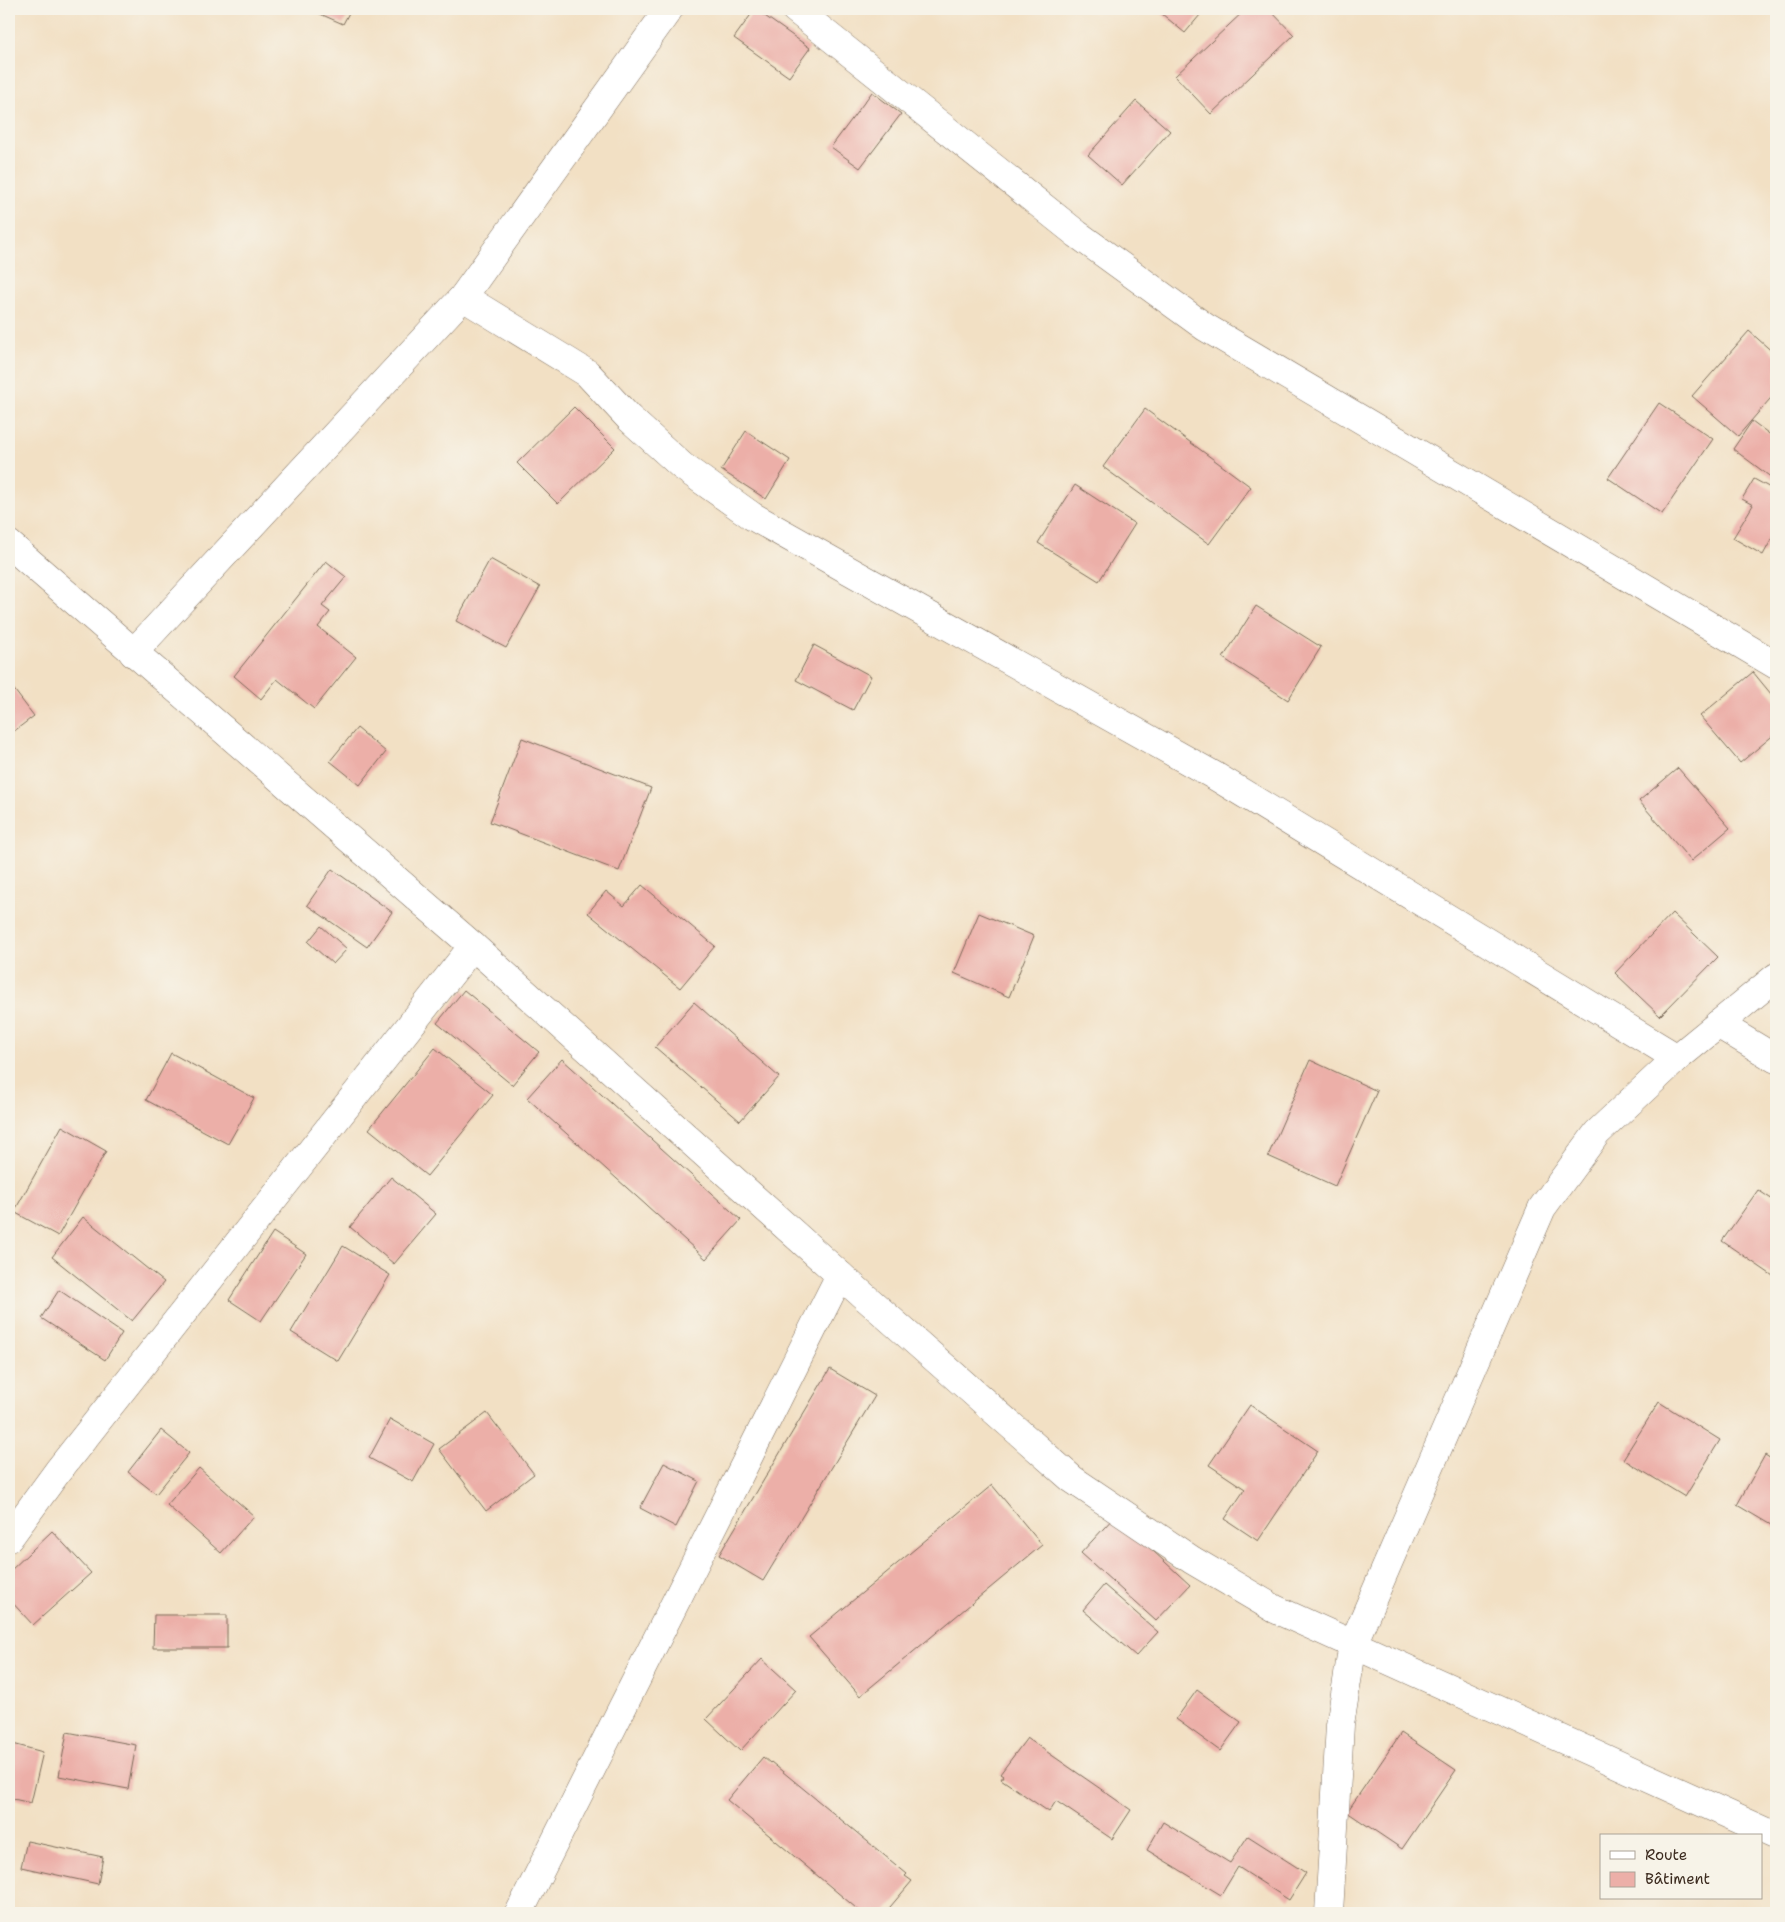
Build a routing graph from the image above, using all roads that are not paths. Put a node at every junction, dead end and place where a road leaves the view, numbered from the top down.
1 (669, 9) edge
2 (795, 9) edge
3 (463, 297) junction
4 (9, 544) edge
5 (133, 653) junction
6 (1776, 665) edge
7 (473, 946) junction
8 (1776, 977) edge
9 (1718, 1024) junction
10 (1677, 1058) junction
11 (1776, 1060) edge
12 (840, 1275) junction
13 (9, 1538) edge
14 (1353, 1644) junction
15 (1776, 1836) edge
16 (519, 1913) edge
17 (1329, 1913) edge

1 - 3 street
2 - 6 street
3 - 5 street
3 - 10 street
4 - 5 street
5 - 7 street
7 - 12 street
7 - 13 street
8 - 9 street
9 - 10 street
9 - 11 street
10 - 14 street
12 - 14 street
12 - 16 street
14 - 15 street
14 - 17 street

